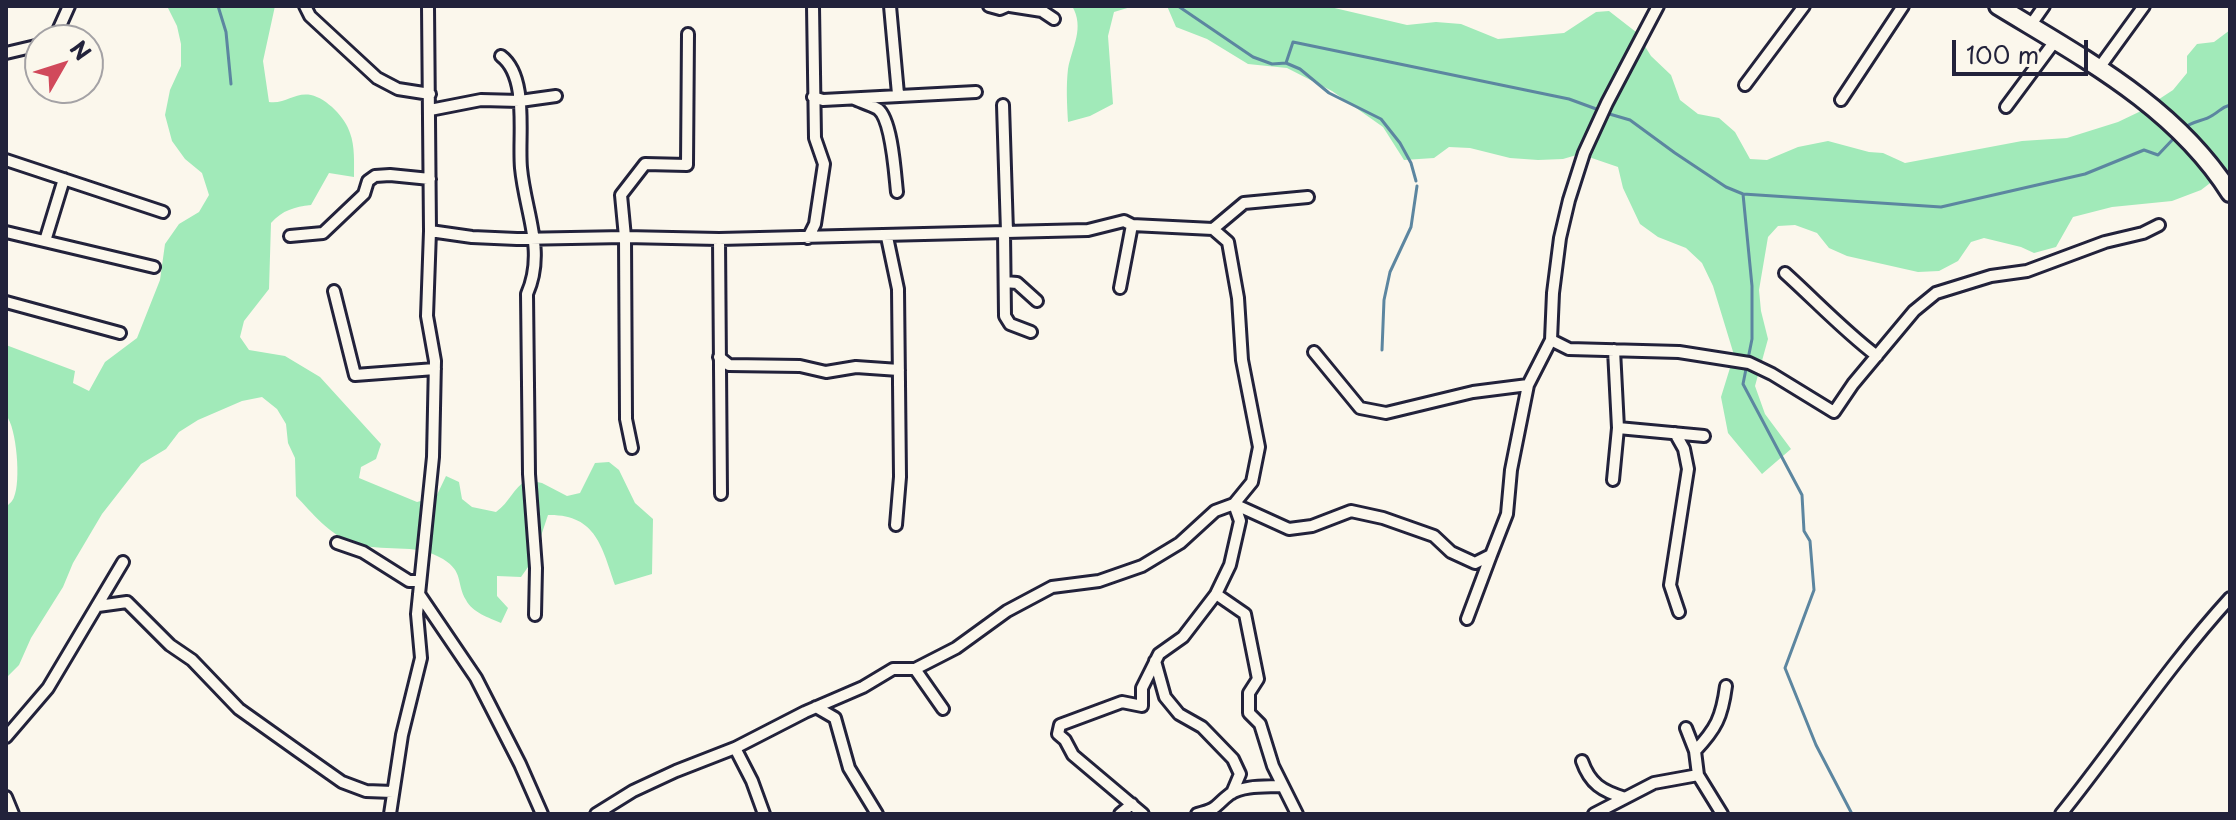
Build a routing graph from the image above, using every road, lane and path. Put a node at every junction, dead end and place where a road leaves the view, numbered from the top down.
1 (305, 6) edge
2 (428, 6) edge
3 (813, 6) edge
4 (890, 6) edge
5 (989, 6) edge
6 (1009, 6) edge
7 (1804, 6) edge
8 (1903, 6) edge
9 (1998, 6) edge
10 (2044, 6) edge
11 (2144, 6) edge
12 (1655, 7) edge
13 (1054, 19) dead end
14 (2030, 26) junction
15 (688, 34) dead end
16 (2055, 41) junction
17 (501, 56) dead end
18 (2099, 68) junction
19 (1745, 85) dead end
20 (976, 92) dead end
21 (430, 94) junction
22 (898, 94) junction
23 (556, 96) dead end
24 (813, 97) junction
25 (852, 98) junction
26 (1841, 100) dead end
27 (520, 101) junction
28 (1003, 105) dead end
29 (2006, 107) dead end
30 (430, 110) junction
31 (6, 160) edge
32 (64, 179) junction
33 (430, 179) junction
34 (897, 192) dead end
35 (2230, 193) edge
36 (1308, 197) dead end
37 (163, 212) dead end
38 (1132, 225) junction
39 (2159, 225) dead end
40 (1213, 229) junction
41 (430, 231) junction
42 (6, 232) edge
43 (1006, 232) junction
44 (290, 236) dead end
45 (625, 237) junction
46 (887, 237) junction
47 (808, 238) junction
48 (534, 239) junction
49 (719, 239) junction
50 (45, 241) junction
51 (154, 267) dead end
52 (1785, 273) dead end
53 (1005, 282) junction
54 (1120, 288) dead end
55 (334, 291) dead end
56 (1037, 301) dead end
57 (6, 302) edge
58 (1031, 332) dead end
59 (120, 333) dead end
60 (1551, 340) junction
61 (1614, 350) junction
62 (1314, 352) dead end
63 (1877, 356) junction
64 (719, 357) junction
65 (435, 369) junction
66 (899, 370) junction
67 (1528, 385) junction
68 (1618, 428) junction
69 (1675, 433) junction
70 (1704, 436) dead end
71 (632, 448) dead end
72 (1613, 480) dead end
73 (721, 494) dead end
74 (1234, 504) junction
75 (896, 525) dead end
76 (337, 543) dead end
77 (1491, 555) junction
78 (123, 562) dead end
79 (420, 581) junction
80 (419, 594) junction
81 (1216, 594) junction
82 (2230, 598) edge
83 (98, 606) junction
84 (1679, 612) dead end
85 (535, 615) dead end
86 (1467, 619) dead end
87 (1155, 661) junction
88 (915, 669) junction
89 (1726, 686) dead end
90 (841, 696) junction
91 (816, 707) junction
92 (943, 709) dead end
93 (835, 718) junction
94 (1686, 728) dead end
95 (6, 737) edge
96 (735, 748) junction
97 (1695, 751) junction
98 (1582, 761) dead end
99 (1698, 775) junction
100 (1282, 786) junction
101 (393, 792) junction
102 (1232, 793) junction
103 (6, 797) edge
104 (1625, 798) junction
105 (1132, 804) junction
106 (13, 814) edge
107 (390, 814) edge
108 (542, 814) edge
109 (596, 814) edge
110 (764, 814) edge
111 (877, 814) edge
112 (1120, 814) edge
113 (1143, 814) edge
114 (1197, 814) edge
115 (1297, 814) edge
116 (1594, 814) edge
117 (1722, 814) edge
118 (2061, 814) edge

1 - 21 street
2 - 21 street
3 - 24 street
4 - 22 street
5 - 6 street
6 - 13 street
7 - 19 street
8 - 26 street
9 - 14 highway
10 - 14 street
11 - 18 street
12 - 60 street
14 - 16 highway
15 - 45 street
16 - 18 highway
16 - 29 street
17 - 27 street
18 - 35 highway
20 - 22 street
21 - 30 street
22 - 25 street
23 - 27 street
24 - 25 street
24 - 47 street
25 - 34 street
27 - 30 street
27 - 48 street
28 - 43 street
30 - 33 street
31 - 32 street
32 - 37 street
32 - 50 street
33 - 41 street
33 - 44 street
36 - 40 street
38 - 40 street
38 - 43 street
38 - 54 street
39 - 63 street
40 - 74 street
41 - 48 street
41 - 65 street
42 - 50 street
43 - 46 street
43 - 53 street
45 - 48 street
45 - 49 street
45 - 71 street
46 - 47 street
46 - 66 street
47 - 49 street
48 - 85 street
49 - 64 street
50 - 51 street
52 - 63 street
53 - 56 street
53 - 58 street
55 - 65 street
57 - 59 street
60 - 61 street
60 - 67 street
61 - 63 street
61 - 68 street
62 - 67 street
64 - 66 street
64 - 73 street
65 - 79 street
66 - 75 street
67 - 77 street
68 - 69 street
68 - 72 street
69 - 70 street
69 - 84 street
74 - 77 street
74 - 81 street
74 - 88 street
76 - 79 street
77 - 86 street
78 - 83 street
79 - 80 street
80 - 101 street
80 - 108 street
81 - 87 street
81 - 100 street
82 - 118 street
83 - 95 street
83 - 101 street
87 - 102 street
87 - 105 street
88 - 90 street
88 - 92 street
89 - 97 street
90 - 91 street
90 - 93 street
91 - 93 street
91 - 96 street
93 - 111 street
94 - 97 street
96 - 109 street
96 - 110 street
97 - 99 street
98 - 104 street
99 - 104 street
99 - 117 street
100 - 102 street
100 - 115 street
101 - 107 street
102 - 114 street
103 - 106 street
104 - 116 street
105 - 112 street
105 - 113 street

